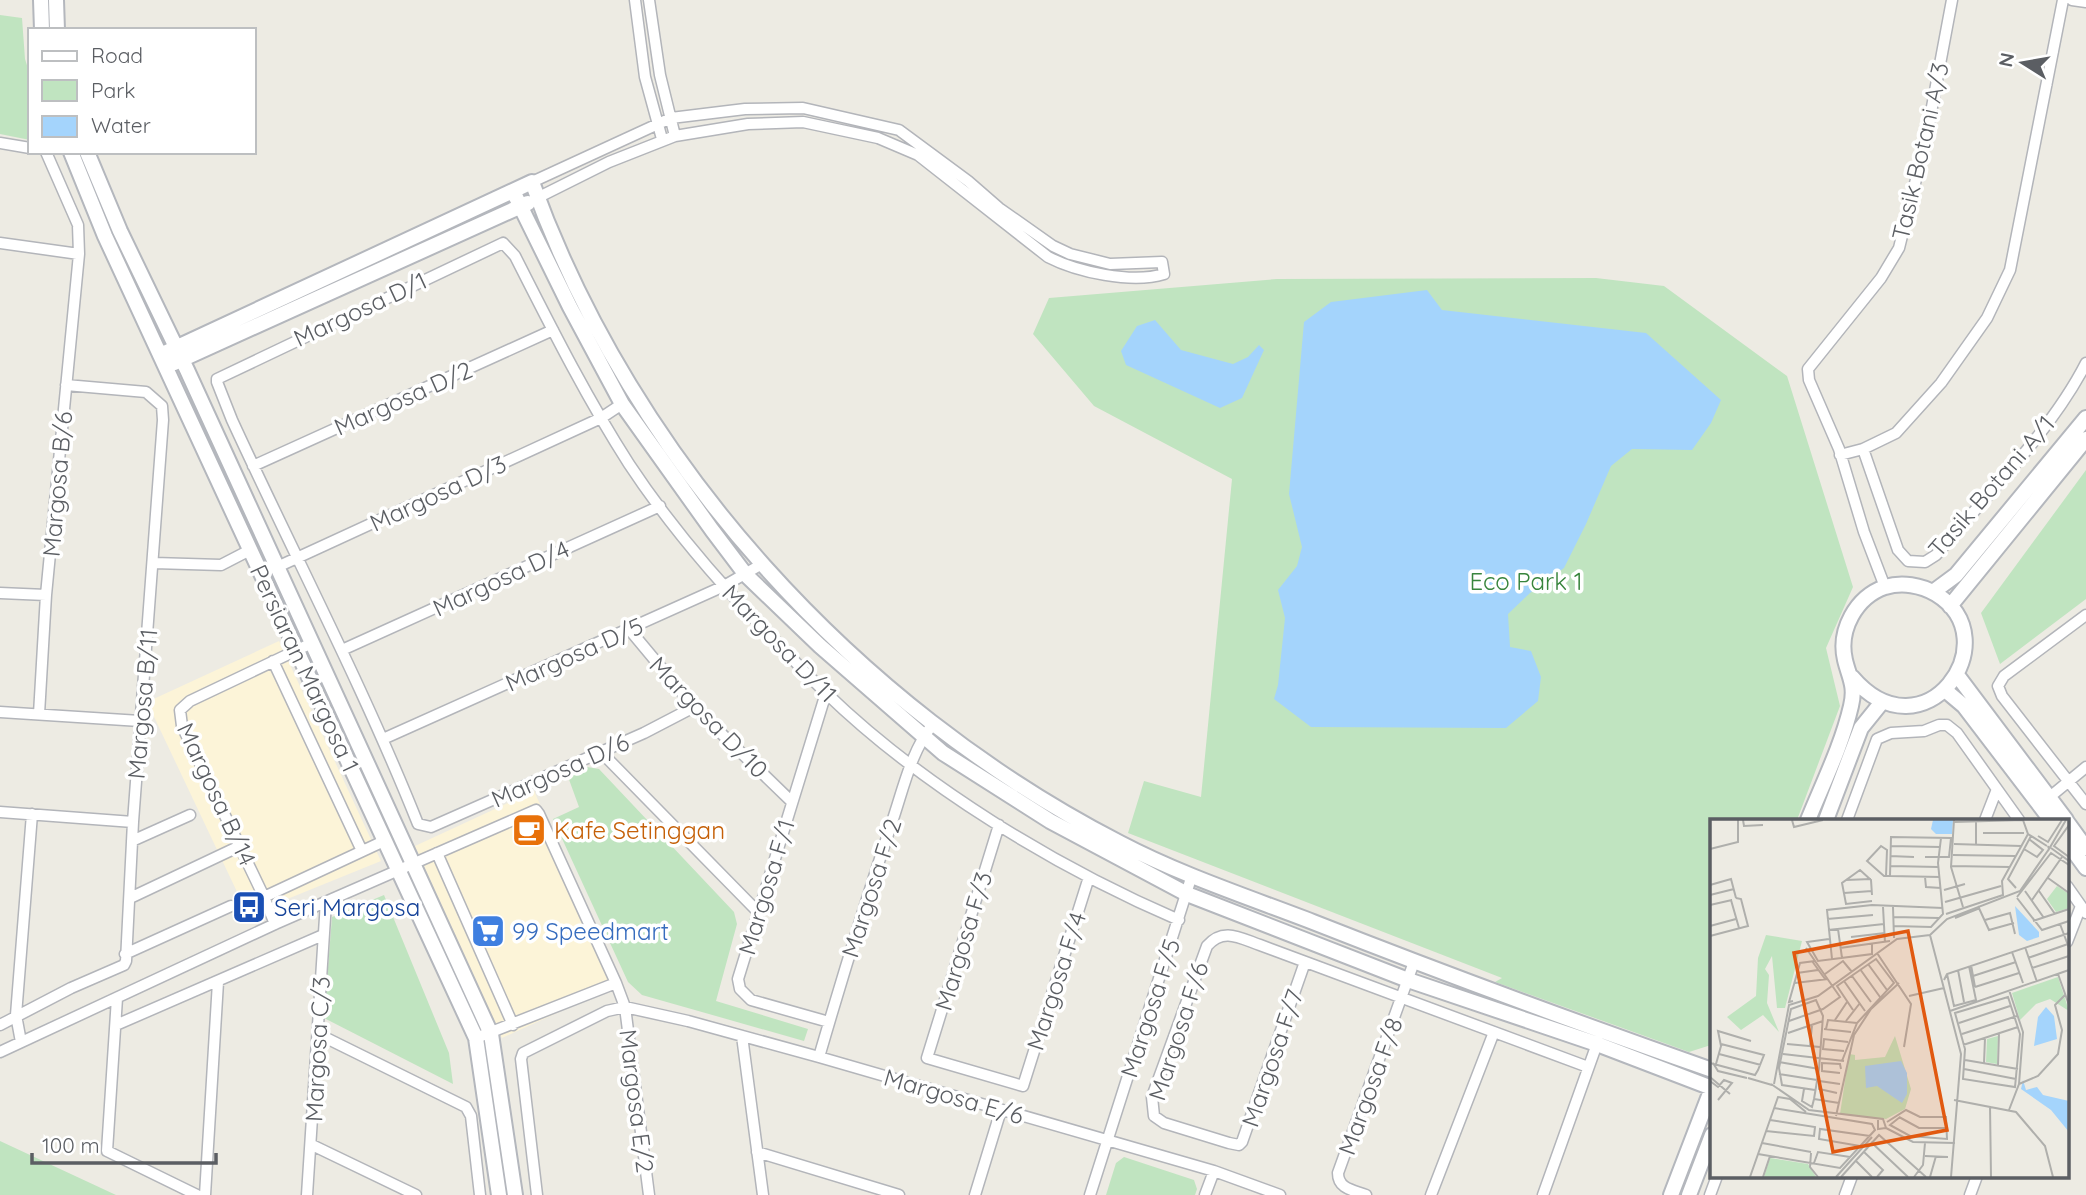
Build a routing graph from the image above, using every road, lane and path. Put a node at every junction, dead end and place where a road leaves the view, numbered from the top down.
1 (41, 0) edge
2 (56, 0) edge
3 (635, 0) edge
4 (649, 0) edge
5 (1952, 0) edge
6 (2063, 0) edge
7 (2072, 0) edge
8 (2086, 2) edge
9 (42, 28) edge
10 (57, 28) edge
11 (660, 75) junction
12 (645, 77) junction
13 (670, 118) junction
14 (657, 123) junction
15 (872, 123) junction
16 (899, 130) junction
17 (675, 136) junction
18 (870, 136) junction
19 (662, 139) junction
20 (0, 144) edge
21 (895, 144) junction
22 (28, 148) edge
23 (47, 154) edge
24 (72, 154) edge
25 (88, 154) edge
26 (532, 182) junction
27 (513, 191) junction
28 (537, 198) junction
29 (520, 206) junction
30 (0, 243) edge
31 (503, 243) joint
32 (79, 254) junction
33 (167, 330) junction
34 (553, 330) junction
35 (195, 345) junction
36 (181, 359) junction
37 (163, 361) junction
38 (2086, 363) edge
39 (66, 385) junction
40 (622, 404) junction
41 (601, 418) junction
42 (2086, 418) edge
43 (2086, 439) edge
44 (1863, 449) junction
45 (1840, 455) junction
46 (253, 466) junction
47 (660, 506) junction
48 (250, 551) junction
49 (297, 559) junction
50 (154, 562) junction
51 (762, 564) junction
52 (275, 568) junction
53 (746, 575) junction
54 (724, 586) junction
55 (1885, 587) junction
56 (1933, 592) junction
57 (0, 593) edge
58 (46, 595) junction
59 (1950, 606) junction
60 (2086, 615) edge
61 (629, 629) junction
62 (312, 643) junction
63 (299, 650) junction
64 (342, 650) junction
65 (273, 661) junction
66 (1957, 675) junction
67 (1852, 677) junction
68 (1945, 690) junction
69 (826, 693) junction
70 (1882, 702) junction
71 (694, 707) junction
72 (0, 712) edge
73 (39, 714) junction
74 (140, 721) junction
75 (933, 724) junction
76 (922, 737) junction
77 (383, 739) junction
78 (601, 752) junction
79 (912, 765) junction
80 (2086, 768) edge
81 (2068, 781) junction
82 (1997, 789) junction
83 (2044, 801) junction
84 (792, 802) junction
85 (2086, 804) edge
86 (0, 812) edge
87 (32, 814) junction
88 (190, 815) dead end
89 (1809, 819) edge
90 (1827, 819) edge
91 (1848, 819) edge
92 (1986, 819) edge
93 (2018, 819) edge
94 (2050, 819) edge
95 (2064, 819) edge
96 (133, 822) junction
97 (2068, 824) edge
98 (999, 825) junction
99 (132, 841) junction
100 (384, 841) junction
101 (2068, 843) edge
102 (240, 846) junction
103 (2086, 848) edge
104 (362, 851) junction
105 (437, 853) junction
106 (405, 868) junction
107 (2086, 868) edge
108 (1192, 875) junction
109 (1089, 877) junction
110 (2068, 887) edge
111 (1187, 894) junction
112 (264, 897) junction
113 (130, 898) junction
114 (326, 902) junction
115 (231, 906) dead end
116 (2083, 909) edge
117 (758, 912) junction
118 (1179, 920) junction
119 (275, 924) junction
120 (323, 936) junction
121 (2068, 940) edge
122 (125, 954) junction
123 (1305, 962) junction
124 (1414, 962) junction
125 (1408, 980) junction
126 (218, 982) junction
127 (616, 983) junction
128 (117, 998) junction
129 (1401, 998) junction
130 (625, 1007) junction
131 (16, 1015) junction
132 (829, 1022) junction
133 (0, 1025) edge
134 (116, 1025) junction
135 (513, 1025) junction
136 (1494, 1032) junction
137 (318, 1034) junction
138 (483, 1036) junction
139 (742, 1036) junction
140 (1600, 1037) junction
141 (21, 1042) junction
142 (0, 1052) edge
143 (818, 1057) junction
144 (1588, 1068) junction
145 (1710, 1069) edge
146 (1023, 1086) joint
147 (1710, 1087) edge
148 (1710, 1093) edge
149 (1000, 1110) junction
150 (1191, 1132) joint
151 (1107, 1140) junction
152 (1710, 1140) edge
153 (312, 1145) junction
154 (757, 1152) junction
155 (1214, 1171) junction
156 (1716, 1178) edge
157 (1851, 1178) edge
158 (1976, 1178) edge
159 (197, 1195) edge
160 (205, 1195) edge
161 (307, 1195) edge
162 (416, 1195) edge
163 (480, 1195) edge
164 (499, 1195) edge
165 (515, 1195) edge
166 (537, 1195) edge
167 (649, 1195) edge
168 (763, 1195) edge
169 (899, 1195) edge
170 (975, 1195) edge
171 (1090, 1195) edge
172 (1205, 1195) edge
173 (1280, 1195) edge
174 (1366, 1195) edge
175 (1431, 1195) edge
176 (1543, 1195) edge
177 (1671, 1195) edge
178 (1689, 1195) edge
179 (1710, 1195) edge
180 (1845, 1195) edge
181 (1970, 1195) edge

1 - 9 street
2 - 10 street
3 - 12 street
4 - 11 street
5 - 45 street, Tasik Botani A/3
6 - 44 street
7 - 8 street
11 - 12 street
11 - 13 street
12 - 14 street
13 - 14 street
13 - 15 street
13 - 17 street
14 - 19 street
14 - 26 street
15 - 16 street
15 - 18 street
16 - 21 street
16 - 21 street
17 - 18 street
17 - 19 street
18 - 21 street
19 - 28 street
20 - 22 street
23 - 32 street, Margosa B/6
24 - 37 street, Persiaran Margosa 1
25 - 33 street, Persiaran Margosa 1
26 - 27 street
26 - 28 street
27 - 29 street
27 - 35 street
28 - 29 street
28 - 51 street
29 - 35 street
29 - 40 street
30 - 32 street
31 - 34 street, Margosa D/11
31 - 46 street, Margosa D/1
32 - 39 street, Margosa B/6
33 - 35 street
33 - 36 street, Persiaran Margosa 1
34 - 41 street, Margosa D/11
34 - 46 street, Margosa D/2
35 - 36 street
36 - 37 street
36 - 52 street, Persiaran Margosa 1
37 - 48 street, Persiaran Margosa 1
38 - 44 street, Tasik Botani A/1
39 - 50 street, Margosa B/11
39 - 58 street, Margosa B/6
40 - 41 street, Margosa D/3
40 - 53 street
41 - 47 street, Margosa D/11
41 - 49 street, Margosa D/3
42 - 56 street
43 - 59 street
44 - 45 street
45 - 55 street
46 - 49 street
47 - 54 street, Margosa D/11
47 - 64 street, Margosa D/4
48 - 50 street
48 - 63 street, Persiaran Margosa 1
49 - 52 street, Margosa D/3
49 - 64 street
50 - 74 street, Margosa B/11
51 - 53 street, Margosa D/5
51 - 75 street
52 - 62 street, Persiaran Margosa 1
53 - 54 street, Margosa D/5
53 - 76 street
54 - 61 street, Margosa D/5
54 - 69 street, Margosa D/11
55 - 56 street
55 - 67 street
56 - 59 street
57 - 58 street
58 - 73 street, Margosa B/6
59 - 66 street
60 - 81 street
61 - 71 street, Margosa D/10
61 - 77 street, Margosa D/5
62 - 63 street, Margosa B/14
62 - 106 street, Persiaran Margosa 1
63 - 65 street, Margosa B/14
63 - 100 street, Persiaran Margosa 1
64 - 77 street
65 - 102 street, Margosa B/14
65 - 104 street
66 - 68 street
66 - 83 street
67 - 70 street
67 - 89 street
68 - 70 street
68 - 83 street
69 - 79 street, Margosa D/11
69 - 84 street, Margosa F/1
70 - 90 street
71 - 78 street, Margosa D/6
71 - 84 street, Margosa D/10
72 - 73 street
73 - 74 street
74 - 96 street, Margosa B/11
75 - 76 street, Margosa F/2
75 - 108 street
76 - 79 street, Margosa F/2
76 - 111 street
77 - 78 street, Margosa D/6
78 - 117 street
79 - 98 street, Margosa D/11
79 - 132 street, Margosa F/2
80 - 81 street
81 - 83 street
81 - 85 street
82 - 91 street
82 - 92 street
82 - 93 street
83 - 94 street
83 - 95 street
84 - 117 street, Margosa F/1
86 - 87 street
87 - 96 street
87 - 131 street
88 - 99 street
96 - 99 street, Margosa B/11
97 - 103 street
98 - 109 street, Margosa D/11
98 - 146 street, Margosa F/3
99 - 113 street, Margosa B/11
100 - 104 street
100 - 106 street, Persiaran Margosa 1
101 - 107 street
102 - 112 street, Margosa B/14
102 - 113 street
104 - 112 street
105 - 106 street
105 - 127 street, Margosa E/2
105 - 135 street
106 - 114 street
106 - 138 street, Persiaran Margosa 1
108 - 111 street, Margosa F/5
108 - 124 street
109 - 118 street, Margosa D/11
109 - 146 street, Margosa F/4
110 - 116 street
111 - 118 street, Margosa F/5
111 - 125 street
112 - 119 street, Margosa B/14
113 - 122 street, Margosa B/11
114 - 119 street
114 - 120 street, Margosa C/3
115 - 122 street
116 - 121 street
117 - 132 street, Margosa F/1
118 - 151 street, Margosa F/5
119 - 128 street
120 - 126 street
120 - 137 street, Margosa C/3
122 - 131 street
123 - 129 street
123 - 150 street, Margosa F/7
123 - 150 street, Margosa F/6
124 - 125 street, Margosa F/8
124 - 140 street
125 - 129 street, Margosa F/8
125 - 140 street
126 - 134 street
126 - 160 street
127 - 130 street, Margosa E/2
127 - 135 street
128 - 134 street
128 - 141 street
129 - 136 street
129 - 174 street, Margosa F/8
130 - 139 street, Margosa E/6
130 - 166 street
130 - 167 street, Margosa E/2
131 - 133 street
131 - 141 street
132 - 143 street, Margosa F/2
134 - 159 street
135 - 138 street
136 - 144 street
136 - 175 street
137 - 153 street, Margosa C/3
137 - 163 street
138 - 164 street, Persiaran Margosa 1
138 - 165 street, Persiaran Margosa 1
139 - 143 street, Margosa E/6
139 - 154 street
140 - 144 street
140 - 145 street
140 - 147 street
141 - 142 street
143 - 149 street, Margosa E/6
144 - 176 street
148 - 177 street
149 - 151 street, Margosa E/6
149 - 170 street
151 - 155 street, Margosa E/6
151 - 171 street, Margosa F/5
152 - 178 street
153 - 161 street, Margosa C/3
153 - 162 street
154 - 168 street
154 - 169 street
155 - 172 street
155 - 173 street, Margosa E/6
156 - 179 street
157 - 180 street
158 - 181 street

